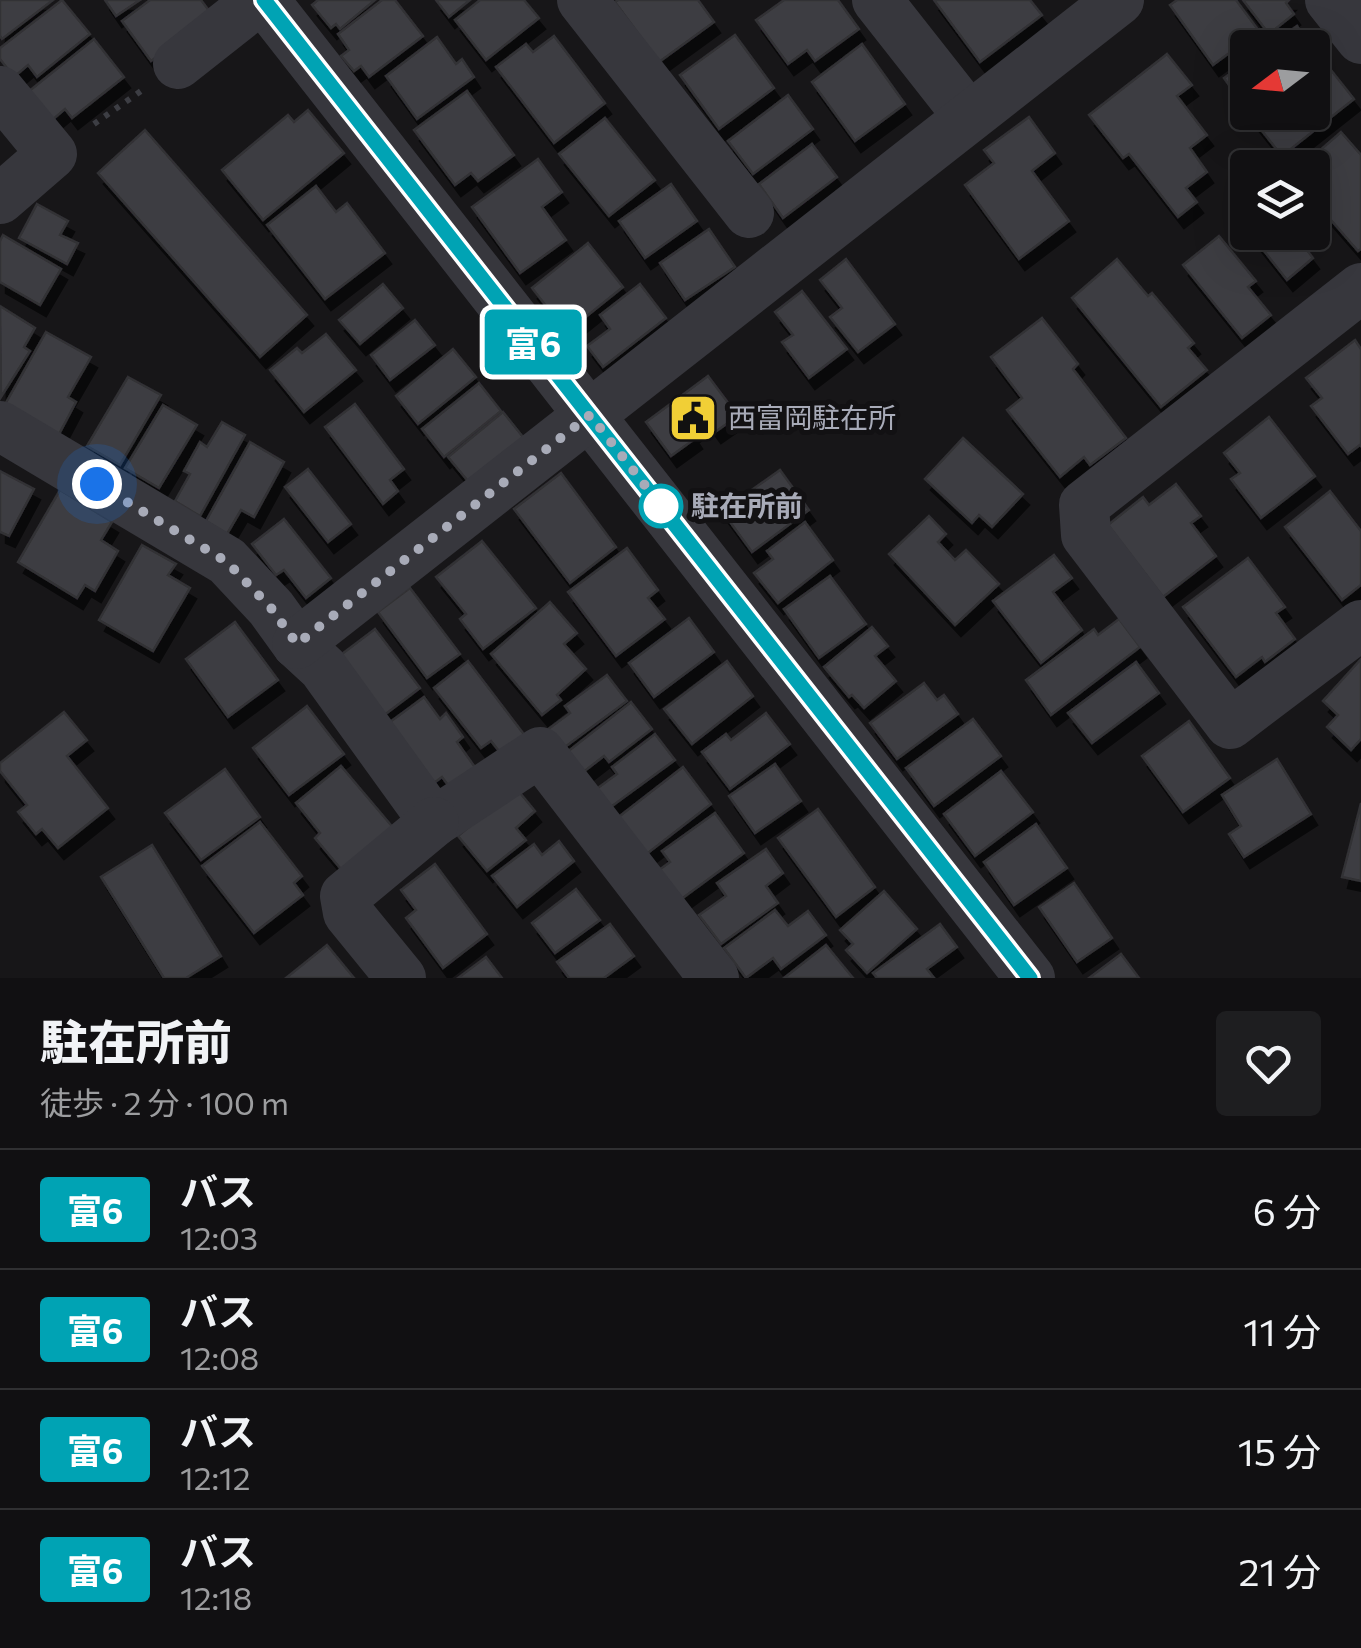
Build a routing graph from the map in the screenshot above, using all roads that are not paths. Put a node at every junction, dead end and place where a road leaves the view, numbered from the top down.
1 (262, 0) edge
2 (582, 0) edge
3 (877, 0) edge
4 (1119, 0) edge
5 (1330, 0) edge
6 (1361, 39) edge
7 (178, 64) road end
8 (0, 91) edge
9 (969, 118) junction
10 (0, 199) edge
11 (750, 214) dead end
12 (1361, 288) edge
13 (590, 415) junction
14 (0, 426) edge
15 (1361, 625) edge
16 (297, 644) junction
17 (434, 822) junction
18 (1015, 973) edge
19 (401, 978) edge
20 (714, 978) edge

1 - 7 street
1 - 13 street
2 - 11 street
3 - 9 street
4 - 9 street
5 - 6 street
8 - 10 street
9 - 13 street
12 - 15 street
13 - 16 street
13 - 18 street
14 - 16 street
16 - 17 street
17 - 19 street
17 - 20 street

